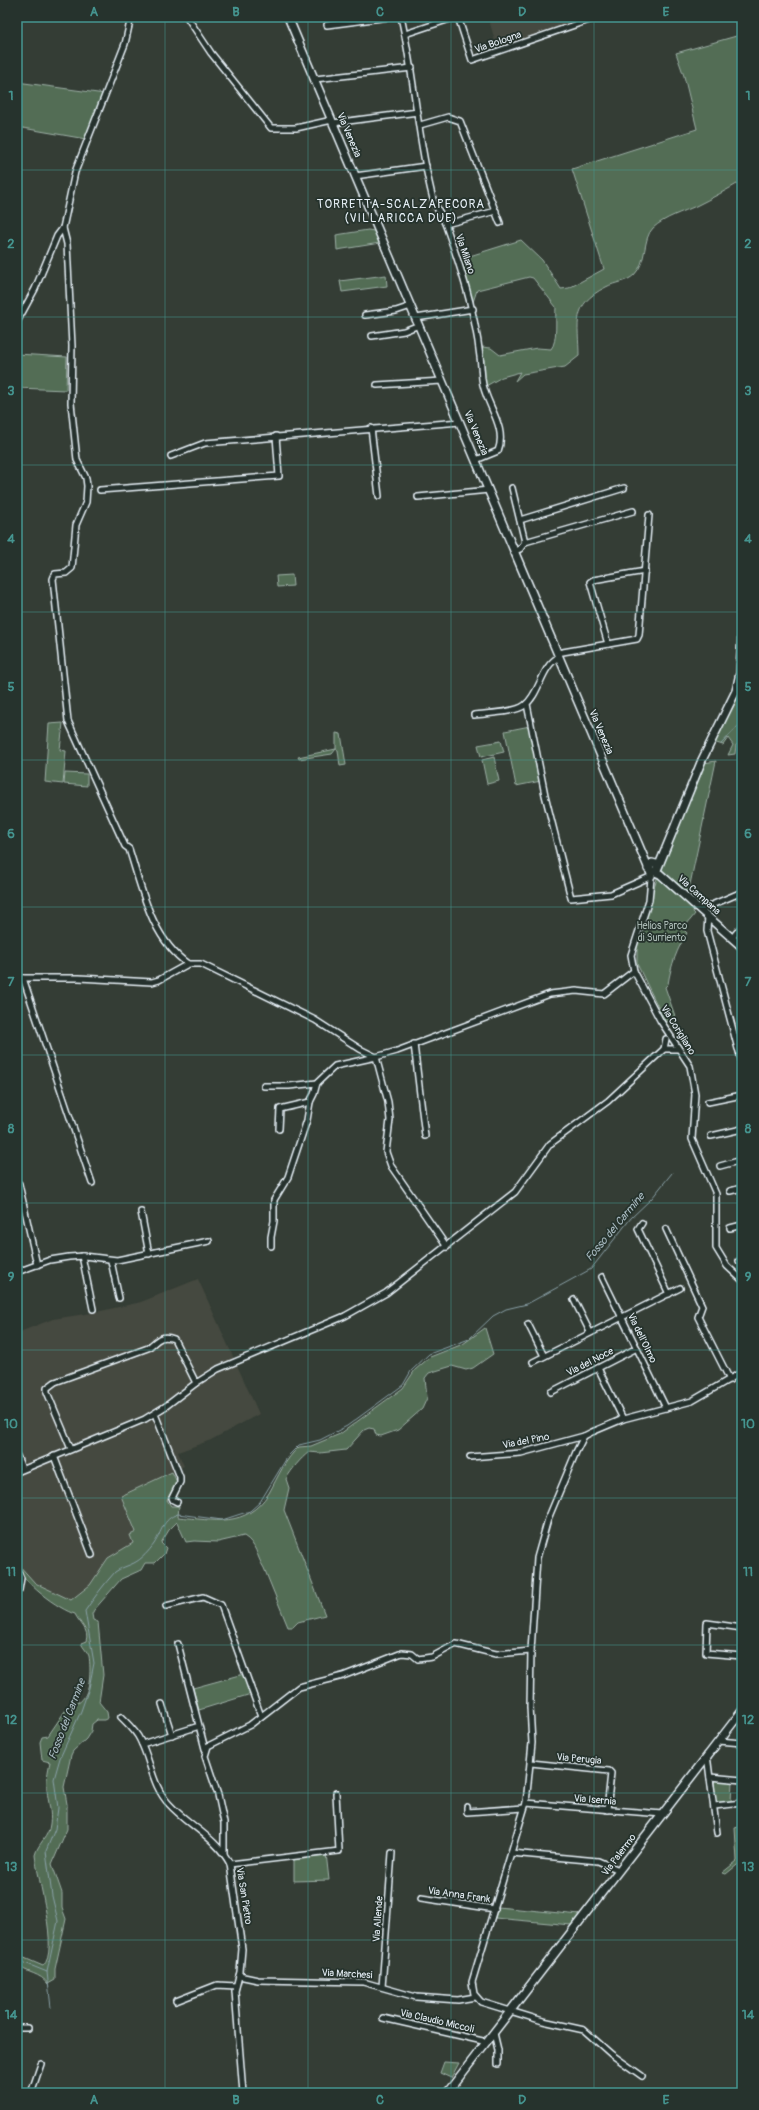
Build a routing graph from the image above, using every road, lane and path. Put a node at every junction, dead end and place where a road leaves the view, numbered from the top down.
1 (131, 17) edge
2 (186, 17) edge
3 (288, 17) edge
4 (389, 17) edge
5 (401, 17) edge
6 (457, 17) edge
7 (598, 17) edge
8 (327, 25) dead end
9 (405, 34) junction
10 (412, 68) junction
11 (315, 79) junction
12 (418, 112) junction
13 (333, 121) junction
14 (420, 125) junction
15 (426, 166) junction
16 (356, 176) junction
17 (496, 211) junction
18 (500, 223) dead end
19 (446, 224) junction
20 (63, 228) junction
21 (411, 306) junction
22 (472, 309) junction
23 (365, 315) dead end
24 (17, 322) edge
25 (417, 322) junction
26 (372, 336) dead end
27 (442, 381) junction
28 (377, 385) dead end
29 (460, 422) junction
30 (371, 428) junction
31 (276, 436) junction
32 (171, 456) dead end
33 (476, 460) junction
34 (512, 488) dead end
35 (624, 488) dead end
36 (100, 490) dead end
37 (489, 490) junction
38 (379, 496) dead end
39 (418, 497) dead end
40 (633, 511) dead end
41 (649, 515) dead end
42 (520, 520) junction
43 (525, 542) junction
44 (515, 551) junction
45 (645, 571) junction
46 (742, 633) edge
47 (608, 644) junction
48 (558, 655) junction
49 (527, 704) junction
50 (474, 715) dead end
51 (643, 857) joint
52 (655, 869) junction
53 (742, 892) edge
54 (699, 909) junction
55 (708, 916) junction
56 (742, 926) edge
57 (732, 938) junction
58 (742, 947) edge
59 (188, 964) junction
60 (634, 971) junction
61 (20, 978) edge
62 (666, 1039) dead end
63 (414, 1044) junction
64 (664, 1049) junction
65 (677, 1049) dead end
66 (376, 1057) junction
67 (742, 1062) edge
68 (317, 1082) junction
69 (264, 1086) dead end
70 (742, 1095) edge
71 (310, 1102) junction
72 (708, 1102) dead end
73 (279, 1129) dead end
74 (742, 1129) edge
75 (426, 1136) dead end
76 (711, 1136) dead end
77 (742, 1160) edge
78 (720, 1166) dead end
79 (92, 1183) dead end
80 (19, 1184) dead end
81 (742, 1188) edge
82 (730, 1191) dead end
83 (141, 1212) dead end
84 (642, 1223) dead end
85 (742, 1225) edge
86 (730, 1228) dead end
87 (666, 1229) dead end
88 (209, 1241) dead end
89 (271, 1246) dead end
90 (447, 1247) junction
91 (149, 1254) junction
92 (82, 1256) junction
93 (111, 1261) junction
94 (37, 1265) junction
95 (17, 1272) edge
96 (602, 1277) dead end
97 (742, 1280) edge
98 (680, 1288) dead end
99 (669, 1294) junction
100 (119, 1298) dead end
101 (574, 1300) dead end
102 (93, 1309) dead end
103 (622, 1317) junction
104 (528, 1324) dead end
105 (590, 1332) junction
106 (637, 1348) junction
107 (544, 1356) junction
108 (533, 1362) dead end
109 (598, 1368) junction
110 (742, 1372) edge
111 (730, 1380) junction
112 (196, 1383) junction
113 (551, 1392) dead end
114 (666, 1408) junction
115 (155, 1414) junction
116 (623, 1419) junction
117 (584, 1436) junction
118 (71, 1449) junction
119 (17, 1456) edge
120 (54, 1456) junction
121 (470, 1456) dead end
122 (20, 1470) edge
123 (177, 1502) dead end
124 (92, 1555) dead end
125 (17, 1569) edge
126 (17, 1591) edge
127 (166, 1606) dead end
128 (742, 1628) edge
129 (178, 1644) dead end
130 (531, 1651) junction
131 (742, 1656) edge
132 (162, 1704) dead end
133 (742, 1712) edge
134 (261, 1716) junction
135 (121, 1717) dead end
136 (196, 1727) dead end
137 (172, 1735) junction
138 (719, 1741) junction
139 (742, 1743) edge
140 (142, 1744) junction
141 (205, 1749) junction
142 (708, 1755) junction
143 (531, 1763) junction
144 (710, 1777) junction
145 (742, 1780) edge
146 (336, 1793) dead end
147 (742, 1803) edge
148 (525, 1806) junction
149 (714, 1806) junction
150 (467, 1807) dead end
151 (607, 1810) junction
152 (662, 1814) junction
153 (717, 1833) dead end
154 (392, 1853) dead end
155 (511, 1853) junction
156 (224, 1854) junction
157 (230, 1864) junction
158 (620, 1870) junction
159 (421, 1898) dead end
160 (495, 1909) junction
161 (239, 1976) junction
162 (236, 1986) junction
163 (382, 1987) junction
164 (475, 1997) junction
165 (176, 2001) dead end
166 (511, 2010) junction
167 (383, 2018) dead end
168 (17, 2028) edge
169 (28, 2028) dead end
170 (494, 2033) junction
171 (487, 2042) junction
172 (41, 2064) dead end
173 (498, 2064) dead end
174 (642, 2076) dead end
175 (17, 2088) edge
176 (19, 2093) edge
177 (31, 2093) edge
178 (242, 2093) edge
179 (447, 2093) edge

1 - 20 street
2 - 13 street
3 - 11 main road, Via Venezia
4 - 8 street
5 - 9 street, Via Milano
6 - 7 street, Via Bologna
6 - 9 street
9 - 10 street, Via Milano
10 - 11 street
10 - 12 street, Via Milano
11 - 13 main road, Via Venezia
12 - 13 street
12 - 14 street, Via Milano
13 - 16 main road, Via Venezia
14 - 15 street, Via Milano
14 - 17 street
15 - 16 street
15 - 19 street, Via Milano
16 - 21 main road, Via Venezia
17 - 18 street
17 - 19 street
19 - 22 street, Via Milano
20 - 24 street
20 - 59 street
21 - 23 street
21 - 25 main road, Via Venezia
22 - 25 street
22 - 33 street, Via Milano
25 - 26 street
25 - 27 main road, Via Venezia
27 - 28 street
27 - 29 main road, Via Venezia
29 - 30 street
29 - 33 main road, Via Venezia
30 - 31 street
30 - 38 street
31 - 32 street
31 - 36 street
33 - 37 main road, Via Venezia
34 - 42 street
35 - 42 street
37 - 39 street
37 - 44 main road, Via Venezia
40 - 43 street
41 - 45 street
42 - 43 street
43 - 44 street
44 - 48 main road, Via Venezia
45 - 47 street
45 - 47 street
46 - 52 main road
47 - 48 street
48 - 49 street
48 - 51 main road, Via Venezia
49 - 50 street
49 - 52 street
51 - 52 main road, Via Campana
52 - 54 main road, Via Campana
52 - 60 street, Via Corigliano
53 - 54 street
54 - 55 main road, Via Campana
55 - 57 main road, Via Campana
55 - 67 street
56 - 57 street
57 - 58 main road, Via Campana
59 - 61 street
59 - 66 street
60 - 63 street
60 - 97 street, Via Corigliano
61 - 79 street
62 - 64 street
63 - 66 street
63 - 75 street
64 - 65 street
64 - 90 street
66 - 68 street
66 - 90 street
68 - 69 street
68 - 71 street
70 - 72 street
71 - 73 street
71 - 89 street
74 - 76 street
77 - 78 street
80 - 94 street
81 - 82 street
83 - 91 street
84 - 99 street
85 - 86 street
87 - 111 street
88 - 91 street
90 - 112 street
91 - 93 street
92 - 93 street
92 - 94 street
92 - 102 street
93 - 100 street
94 - 95 street
96 - 103 street, Via dell'Olmo
98 - 99 street
99 - 103 street
101 - 105 street
103 - 105 street
103 - 106 street, Via dell'Olmo
104 - 107 street
105 - 107 street
106 - 109 street, Via del Noce
106 - 114 street, Via dell'Olmo
107 - 108 street
109 - 113 street, Via del Noce
109 - 116 street
110 - 111 street, Via del Pino
111 - 114 street, Via del Pino
112 - 115 street
112 - 118 street
114 - 116 street, Via del Pino
115 - 118 street
115 - 123 street
116 - 117 street, Via del Pino
117 - 121 street, Via del Pino
117 - 130 street
118 - 120 street
119 - 122 street
120 - 122 street
120 - 124 street
125 - 126 street
127 - 134 street
128 - 131 street
129 - 141 street
130 - 134 street
130 - 143 street
132 - 137 street
133 - 138 main road, Via Palermo
134 - 141 street
135 - 140 street, Via San Pietro
136 - 137 street
137 - 140 street
138 - 139 street
138 - 142 main road, Via Palermo
140 - 156 street, Via San Pietro
141 - 156 street
142 - 144 street
142 - 152 main road, Via Palermo
143 - 148 street
143 - 151 street, Via Perugia
144 - 145 street
144 - 149 street
146 - 157 street
147 - 149 street
148 - 150 street, Via Isernia
148 - 151 street, Via Isernia
148 - 155 street
149 - 153 street
151 - 152 street, Via Isernia
152 - 158 main road, Via Palermo
154 - 163 street, Via Allende
155 - 158 street
155 - 160 street
156 - 157 street, Via San Pietro
157 - 161 street, Via San Pietro
158 - 166 main road, Via Palermo
159 - 160 street, Via Anna Frank
160 - 164 street
161 - 162 street, Via San Pietro
161 - 163 street, Via Marchesi
162 - 165 street
162 - 178 street, Via San Pietro
163 - 164 street, Via Marchesi
164 - 166 street
166 - 170 main road, Via Palermo
166 - 174 street
167 - 171 street, Via Claudio Miccoli
168 - 169 street
170 - 171 main road, Via Palermo
170 - 173 street
171 - 179 main road, Via Palermo
172 - 177 street
175 - 176 street

